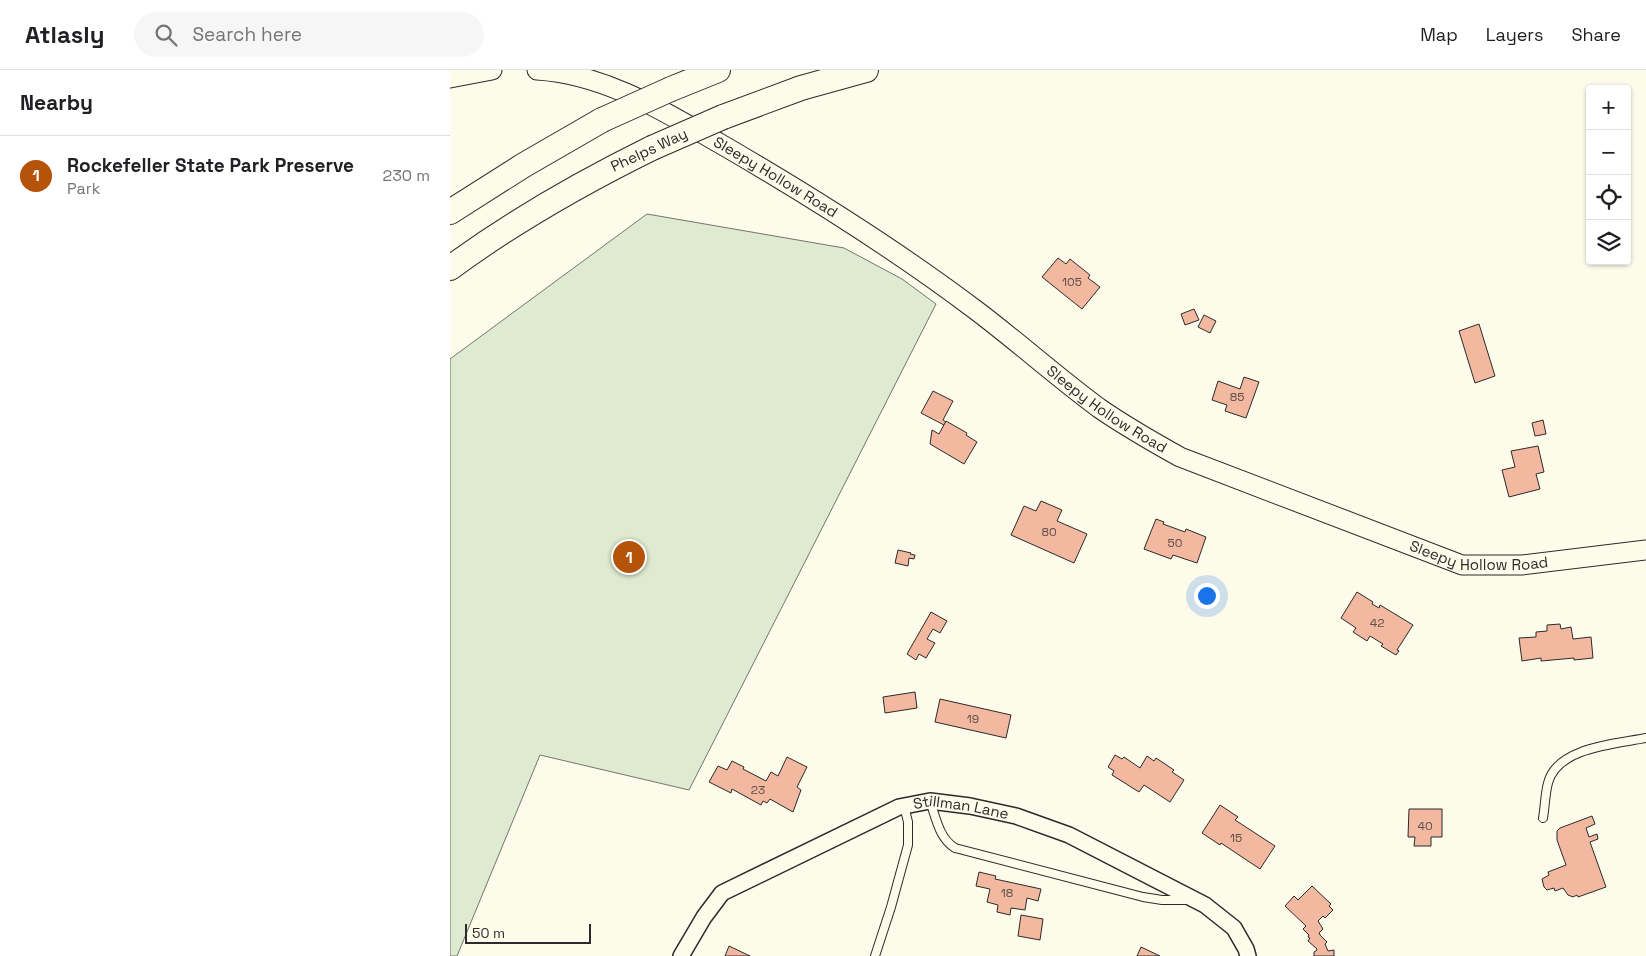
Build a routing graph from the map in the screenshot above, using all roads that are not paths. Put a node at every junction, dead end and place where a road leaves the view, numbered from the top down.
1 (492, 70) edge
2 (537, 70) edge
3 (718, 70) edge
4 (866, 70) edge
5 (450, 78) edge
6 (450, 212) edge
7 (450, 268) edge
8 (1646, 550) edge
9 (1646, 738) edge
10 (930, 801) junction
11 (904, 806) junction
12 (1543, 818) dead end
13 (1194, 899) junction
14 (681, 956) edge
15 (875, 956) edge
16 (1248, 956) edge

1 - 5 street
2 - 8 street, Sleepy Hollow Road
3 - 6 main road, bridge
4 - 7 main road, Phelps Way, bridge
9 - 12 lane
10 - 11 street, Stillman Lane
10 - 13 street, Stillman Lane
10 - 13 lane
11 - 14 street, Stillman Lane
11 - 15 lane
13 - 16 street, Stillman Lane

